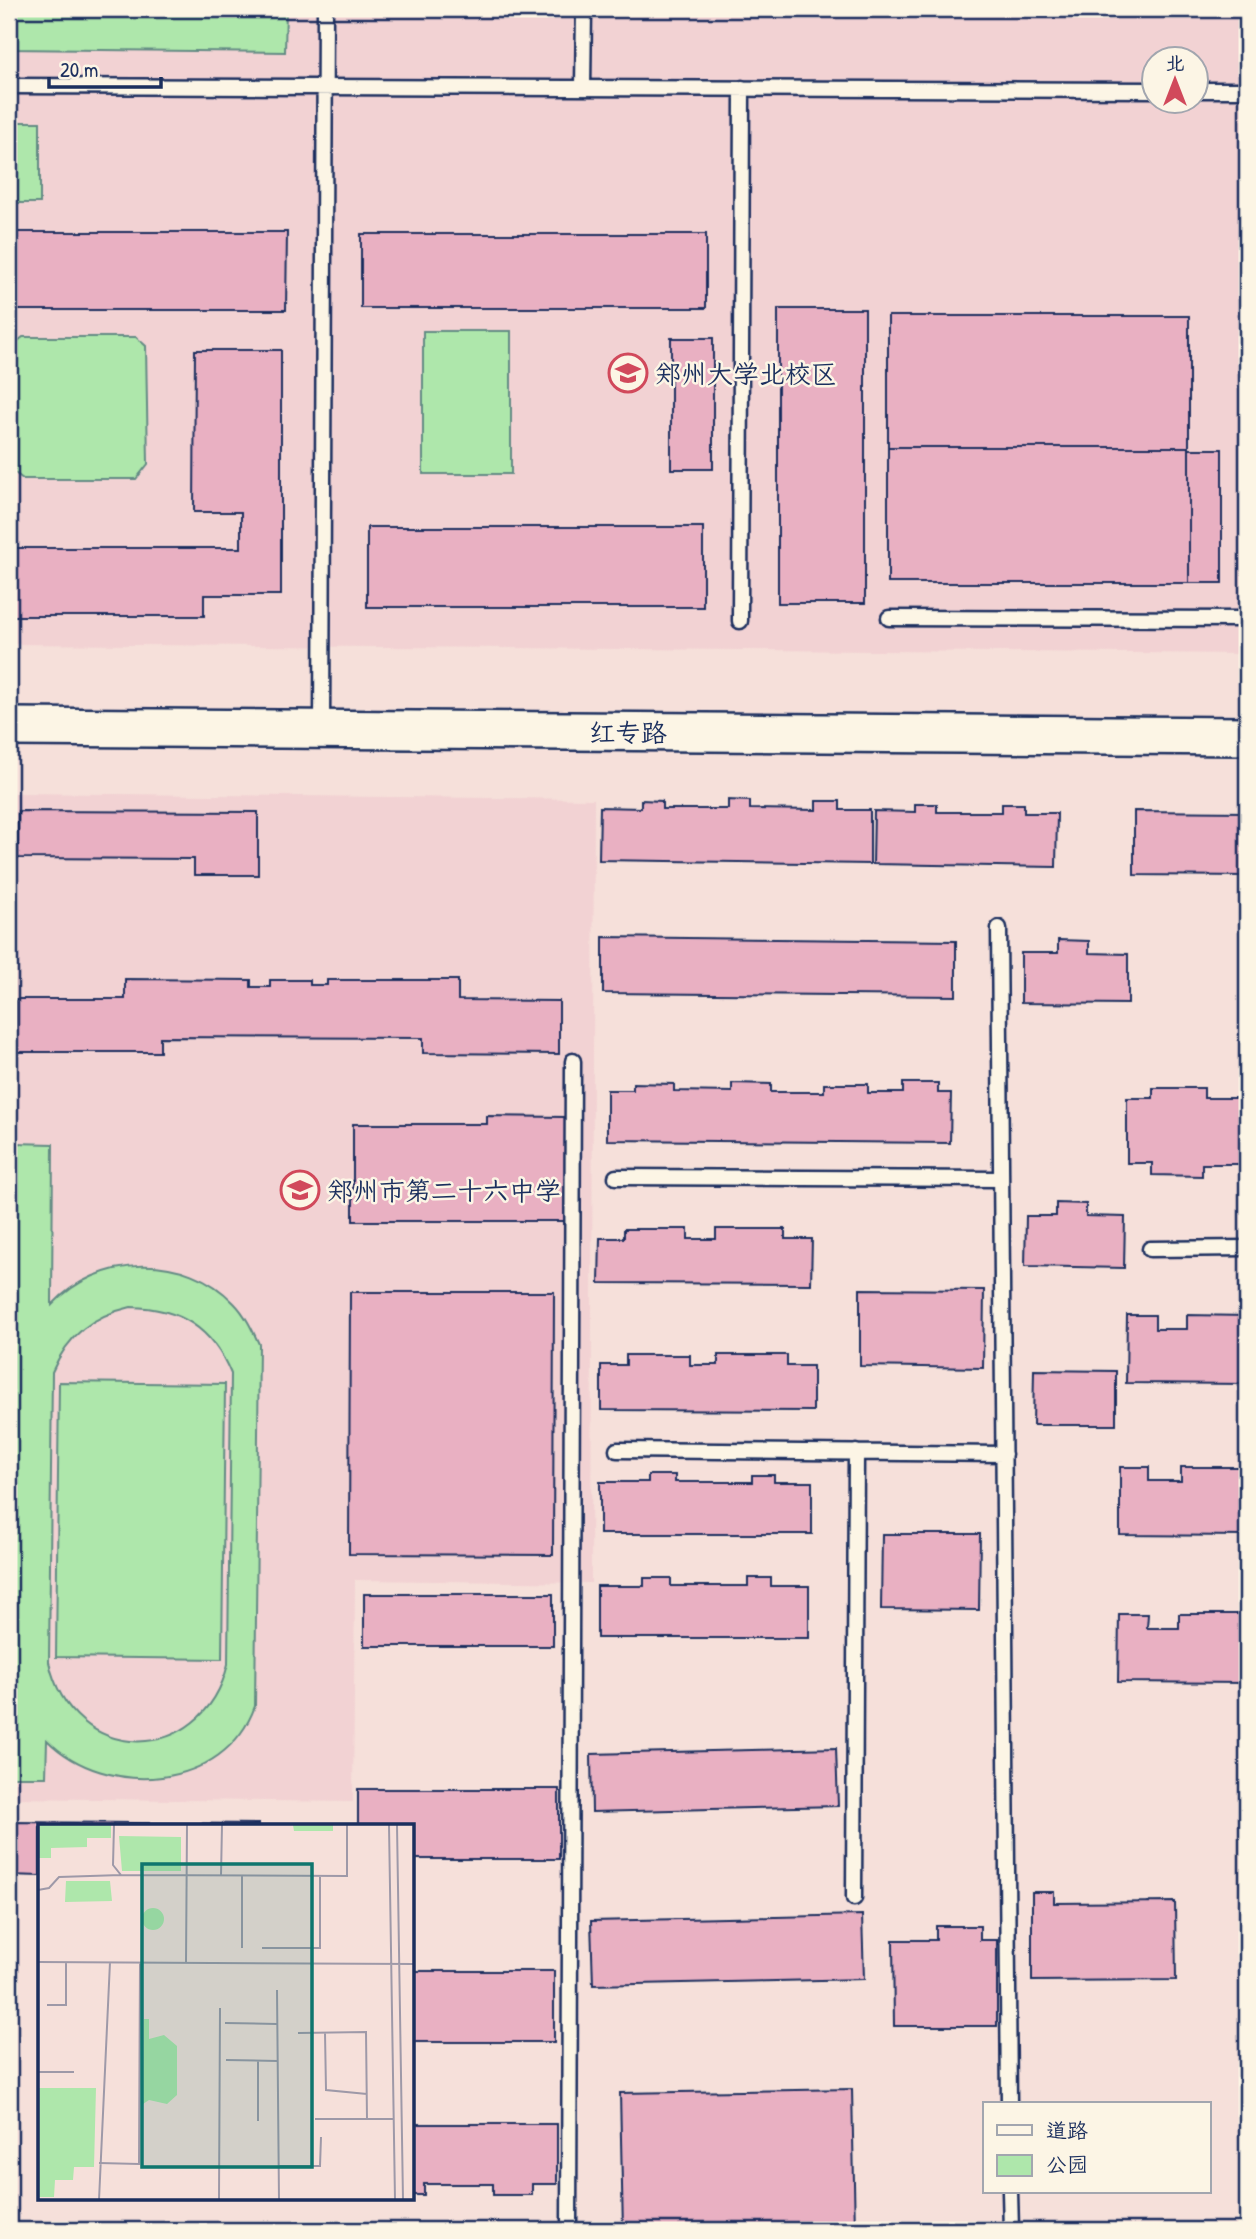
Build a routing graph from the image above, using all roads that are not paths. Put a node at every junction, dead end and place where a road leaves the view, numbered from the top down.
1 (325, 9) edge
2 (584, 9) edge
3 (9, 86) edge
4 (324, 86) junction
5 (583, 88) junction
6 (742, 88) junction
7 (1140, 90) edge
8 (1210, 90) edge
9 (1247, 90) edge
10 (889, 618) dead end
11 (1247, 619) edge
12 (740, 621) dead end
13 (9, 727) edge
14 (323, 730) junction
15 (1247, 736) edge
16 (999, 928) dead end
17 (573, 1061) dead end
18 (615, 1177) dead end
19 (1001, 1179) junction
20 (1247, 1248) edge
21 (1150, 1249) dead end
22 (617, 1450) dead end
23 (856, 1452) junction
24 (1004, 1454) junction
25 (854, 1898) dead end
26 (1009, 2102) edge
27 (1010, 2194) edge
28 (569, 2230) edge
29 (1010, 2230) edge

1 - 4 lane
2 - 5 lane
3 - 4 lane
4 - 5 lane
4 - 14 lane
5 - 6 lane
6 - 7 lane
6 - 12 lane
8 - 9 lane
10 - 11 lane
13 - 14 street, 红专路
14 - 15 street, 红专路
16 - 19 lane
17 - 28 lane
18 - 19 lane
19 - 24 lane
20 - 21 lane
22 - 23 lane
23 - 24 lane
23 - 25 lane
24 - 26 lane
27 - 29 lane

